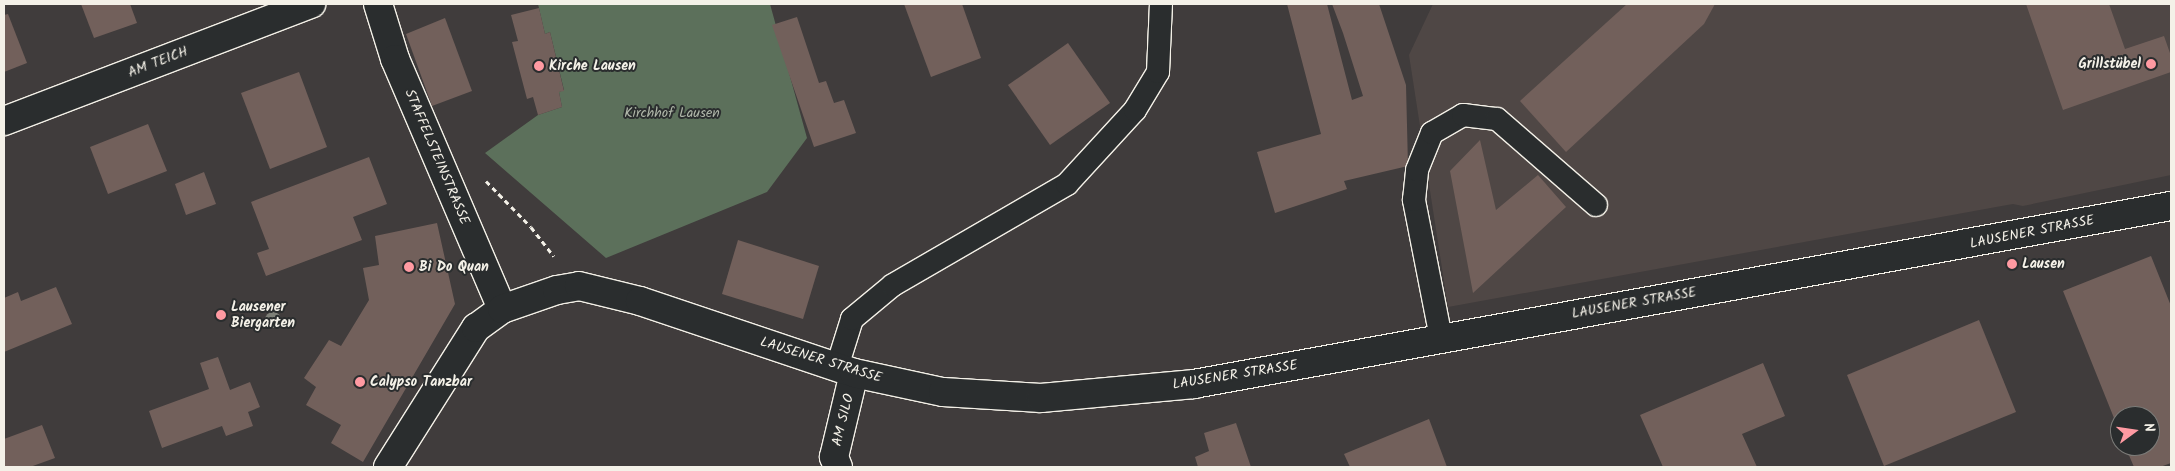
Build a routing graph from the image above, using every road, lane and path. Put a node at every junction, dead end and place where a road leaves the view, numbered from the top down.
1 (311, 4) edge
2 (378, 4) edge
3 (1160, 4) edge
4 (4, 121) edge
5 (484, 178) dead end
6 (1596, 205) dead end
7 (2171, 206) edge
8 (578, 286) junction
9 (502, 309) junction
10 (1441, 338) junction
11 (845, 370) junction
12 (388, 467) edge
13 (838, 467) edge

1 - 4 main road, AM TEICH
2 - 9 main road, STAFFELSTEINSTRASSE
3 - 11 lane
5 - 8 path
6 - 10 lane
7 - 10 main road, LAUSENER STRASSE
8 - 9 main road, LAUSENER STRASSE
8 - 11 main road, LAUSENER STRASSE
9 - 12 main road, LAUSENER STRASSE
10 - 11 main road, LAUSENER STRASSE
11 - 13 main road, AM SILO

